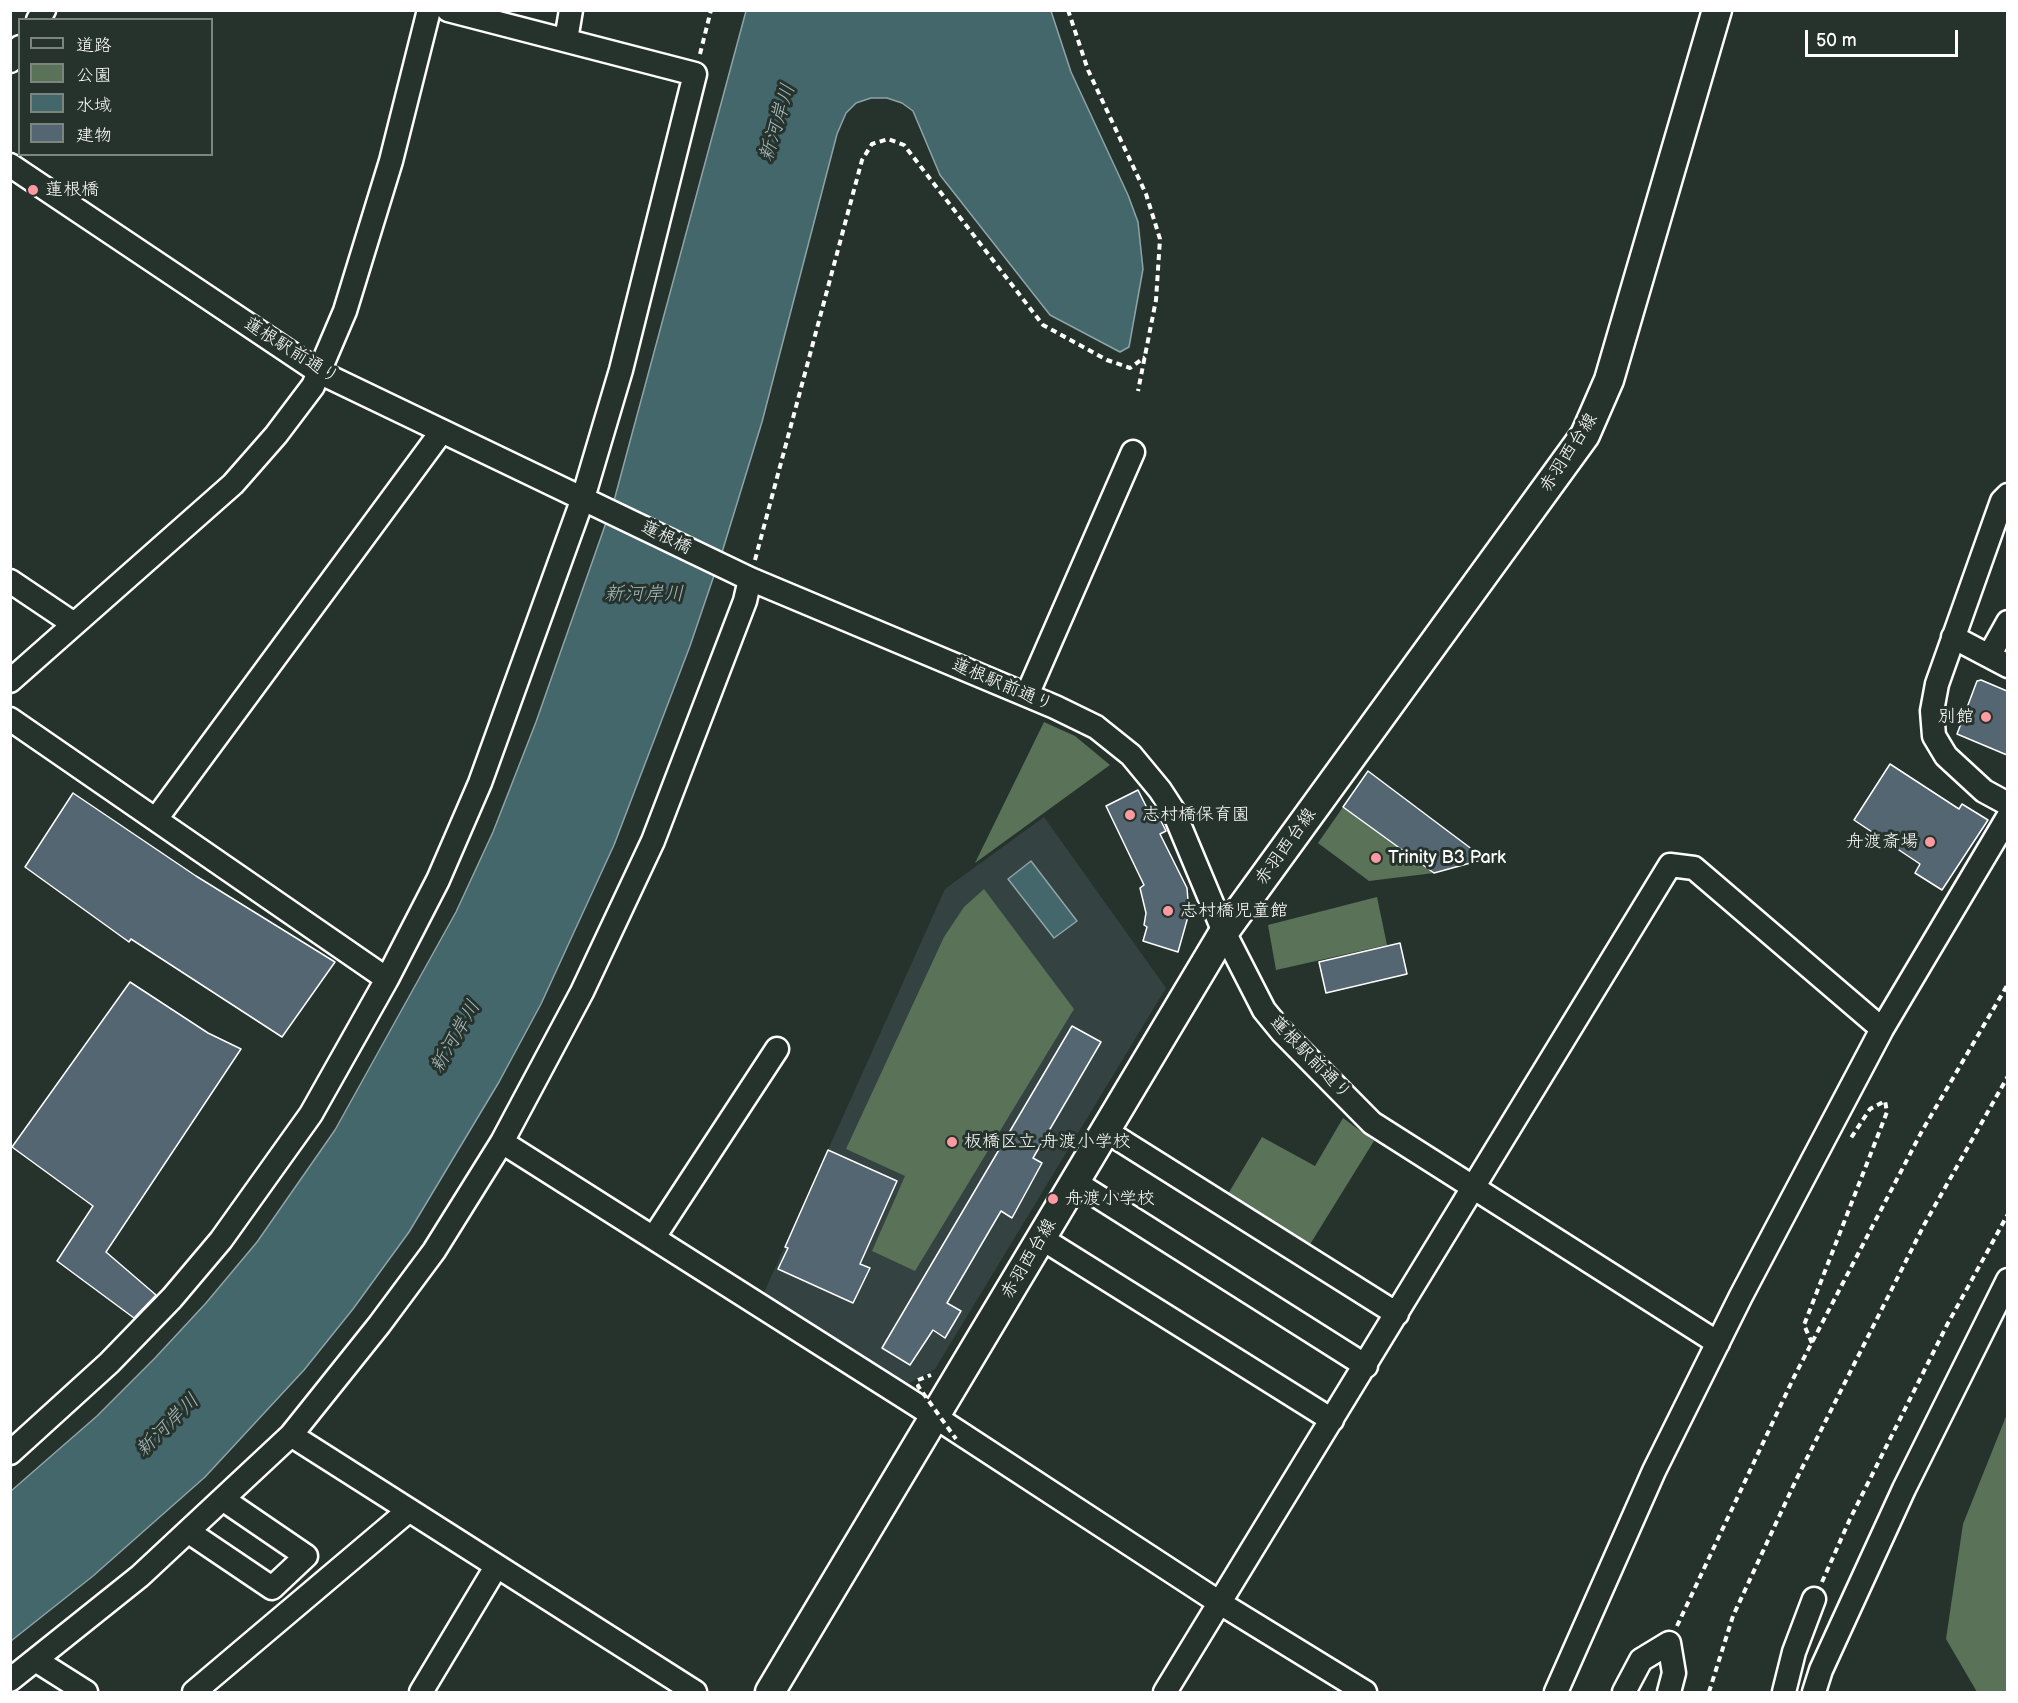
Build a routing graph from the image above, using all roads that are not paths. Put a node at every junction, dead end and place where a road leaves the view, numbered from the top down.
1 (429, 10) edge
2 (448, 10) edge
3 (571, 10) edge
4 (1717, 10) edge
5 (566, 40) junction
6 (10, 165) edge
7 (320, 372) junction
8 (441, 431) junction
9 (1133, 452) dead end
10 (2006, 494) edge
11 (587, 501) junction
12 (746, 576) junction
13 (10, 581) edge
14 (2007, 622) edge
15 (74, 624) junction
16 (1953, 638) junction
17 (1998, 661) edge
18 (10, 681) edge
19 (1027, 695) junction
20 (10, 718) edge
21 (2007, 804) edge
22 (2007, 817) edge
23 (156, 819) junction
24 (1224, 932) junction
25 (387, 979) junction
26 (1882, 1029) junction
27 (777, 1049) dead end
28 (1106, 1131) junction
29 (502, 1142) junction
30 (1075, 1182) junction
31 (1474, 1188) junction
32 (654, 1237) junction
33 (1041, 1238) junction
34 (2007, 1280) edge
35 (1397, 1314) junction
36 (1718, 1343) junction
37 (1366, 1366) junction
38 (935, 1418) junction
39 (1332, 1420) junction
40 (291, 1435) junction
41 (10, 1454) edge
42 (224, 1500) junction
43 (408, 1510) junction
44 (189, 1532) junction
45 (496, 1567) junction
46 (1814, 1599) road end
47 (1220, 1603) junction
48 (37, 1661) junction
49 (10, 1680) edge
50 (86, 1692) edge
51 (194, 1692) edge
52 (421, 1692) edge
53 (696, 1692) edge
54 (770, 1692) edge
55 (1165, 1692) edge
56 (1365, 1692) edge
57 (1556, 1692) edge
58 (1624, 1692) edge
59 (1669, 1692) edge
60 (1784, 1692) edge
61 (1814, 1692) edge

1 - 7 street
2 - 5 street
3 - 5 street
4 - 24 main road, 赤羽西台線
5 - 11 street
6 - 7 street, 蓮根駅前通り
7 - 8 street, 蓮根駅前通り
7 - 15 street
8 - 11 street, 蓮根駅前通り
8 - 23 street
9 - 19 street
10 - 16 street
11 - 12 street, 蓮根橋
11 - 25 street
12 - 19 street, 蓮根駅前通り
12 - 29 street
13 - 15 street
14 - 17 street
15 - 18 street
16 - 17 street
16 - 21 street
19 - 24 street, 蓮根駅前通り
20 - 23 street
22 - 26 street
23 - 25 street
24 - 28 main road, 赤羽西台線
24 - 31 street, 蓮根駅前通り
25 - 41 street
26 - 31 street
26 - 36 street
27 - 32 street
28 - 30 main road, 赤羽西台線
28 - 35 street
29 - 32 street
29 - 40 street
30 - 33 main road, 赤羽西台線
30 - 37 street
31 - 35 street
31 - 36 street, 蓮根駅前通り
32 - 38 street
33 - 38 main road, 赤羽西台線
33 - 39 street
34 - 61 street
35 - 37 street
36 - 57 street
37 - 39 street
38 - 47 street
38 - 54 main road, 赤羽西台線
39 - 47 street
40 - 42 street
40 - 43 street
42 - 44 street
42 - 44 street
43 - 45 street
43 - 51 street
44 - 48 street
45 - 52 street
45 - 53 street
46 - 60 street
47 - 55 street
47 - 56 street
48 - 49 street
48 - 50 street
58 - 59 street

